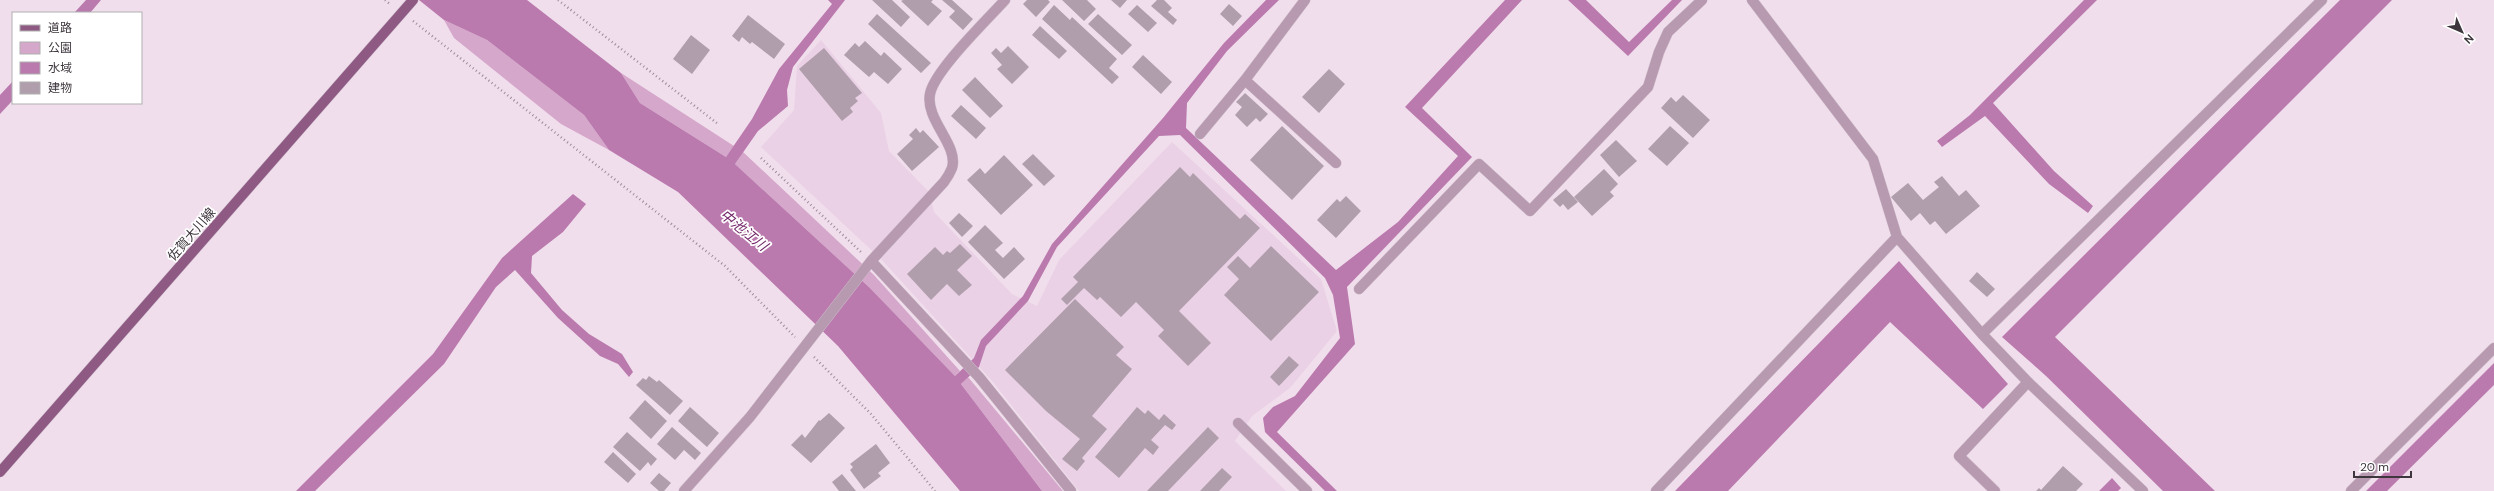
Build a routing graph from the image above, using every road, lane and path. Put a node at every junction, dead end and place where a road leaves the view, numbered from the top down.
1 (386, 0) edge
2 (413, 0) edge
3 (558, 0) edge
4 (1005, 0) edge
5 (1305, 0) edge
6 (1702, 0) edge
7 (1752, 0) edge
8 (2322, 0) edge
9 (402, 13) junction
10 (1245, 80) junction
11 (718, 124) dead end
12 (1200, 134) dead end
13 (761, 158) dead end
14 (1336, 163) dead end
15 (1897, 237) junction
16 (871, 261) junction
17 (1359, 289) dead end
18 (1982, 334) junction
19 (805, 347) junction
20 (2494, 348) edge
21 (2028, 382) junction
22 (1238, 423) dead end
23 (0, 472) edge
24 (684, 491) edge
25 (935, 491) edge
26 (1071, 491) edge
27 (1306, 491) edge
28 (1656, 491) edge
29 (1995, 491) edge
30 (2143, 491) edge
31 (2351, 491) edge

1 - 9 path
2 - 9 main road, 佐賀大川線
3 - 11 path
4 - 16 street
5 - 10 street
6 - 17 street
7 - 15 street
8 - 18 street
9 - 19 path
9 - 23 main road, 佐賀大川線
10 - 12 street
10 - 14 street
13 - 16 path
15 - 18 street
15 - 28 street
16 - 19 street
16 - 26 street
18 - 21 street
19 - 24 street
19 - 25 path
20 - 31 street
21 - 29 street
21 - 30 street
22 - 27 street

